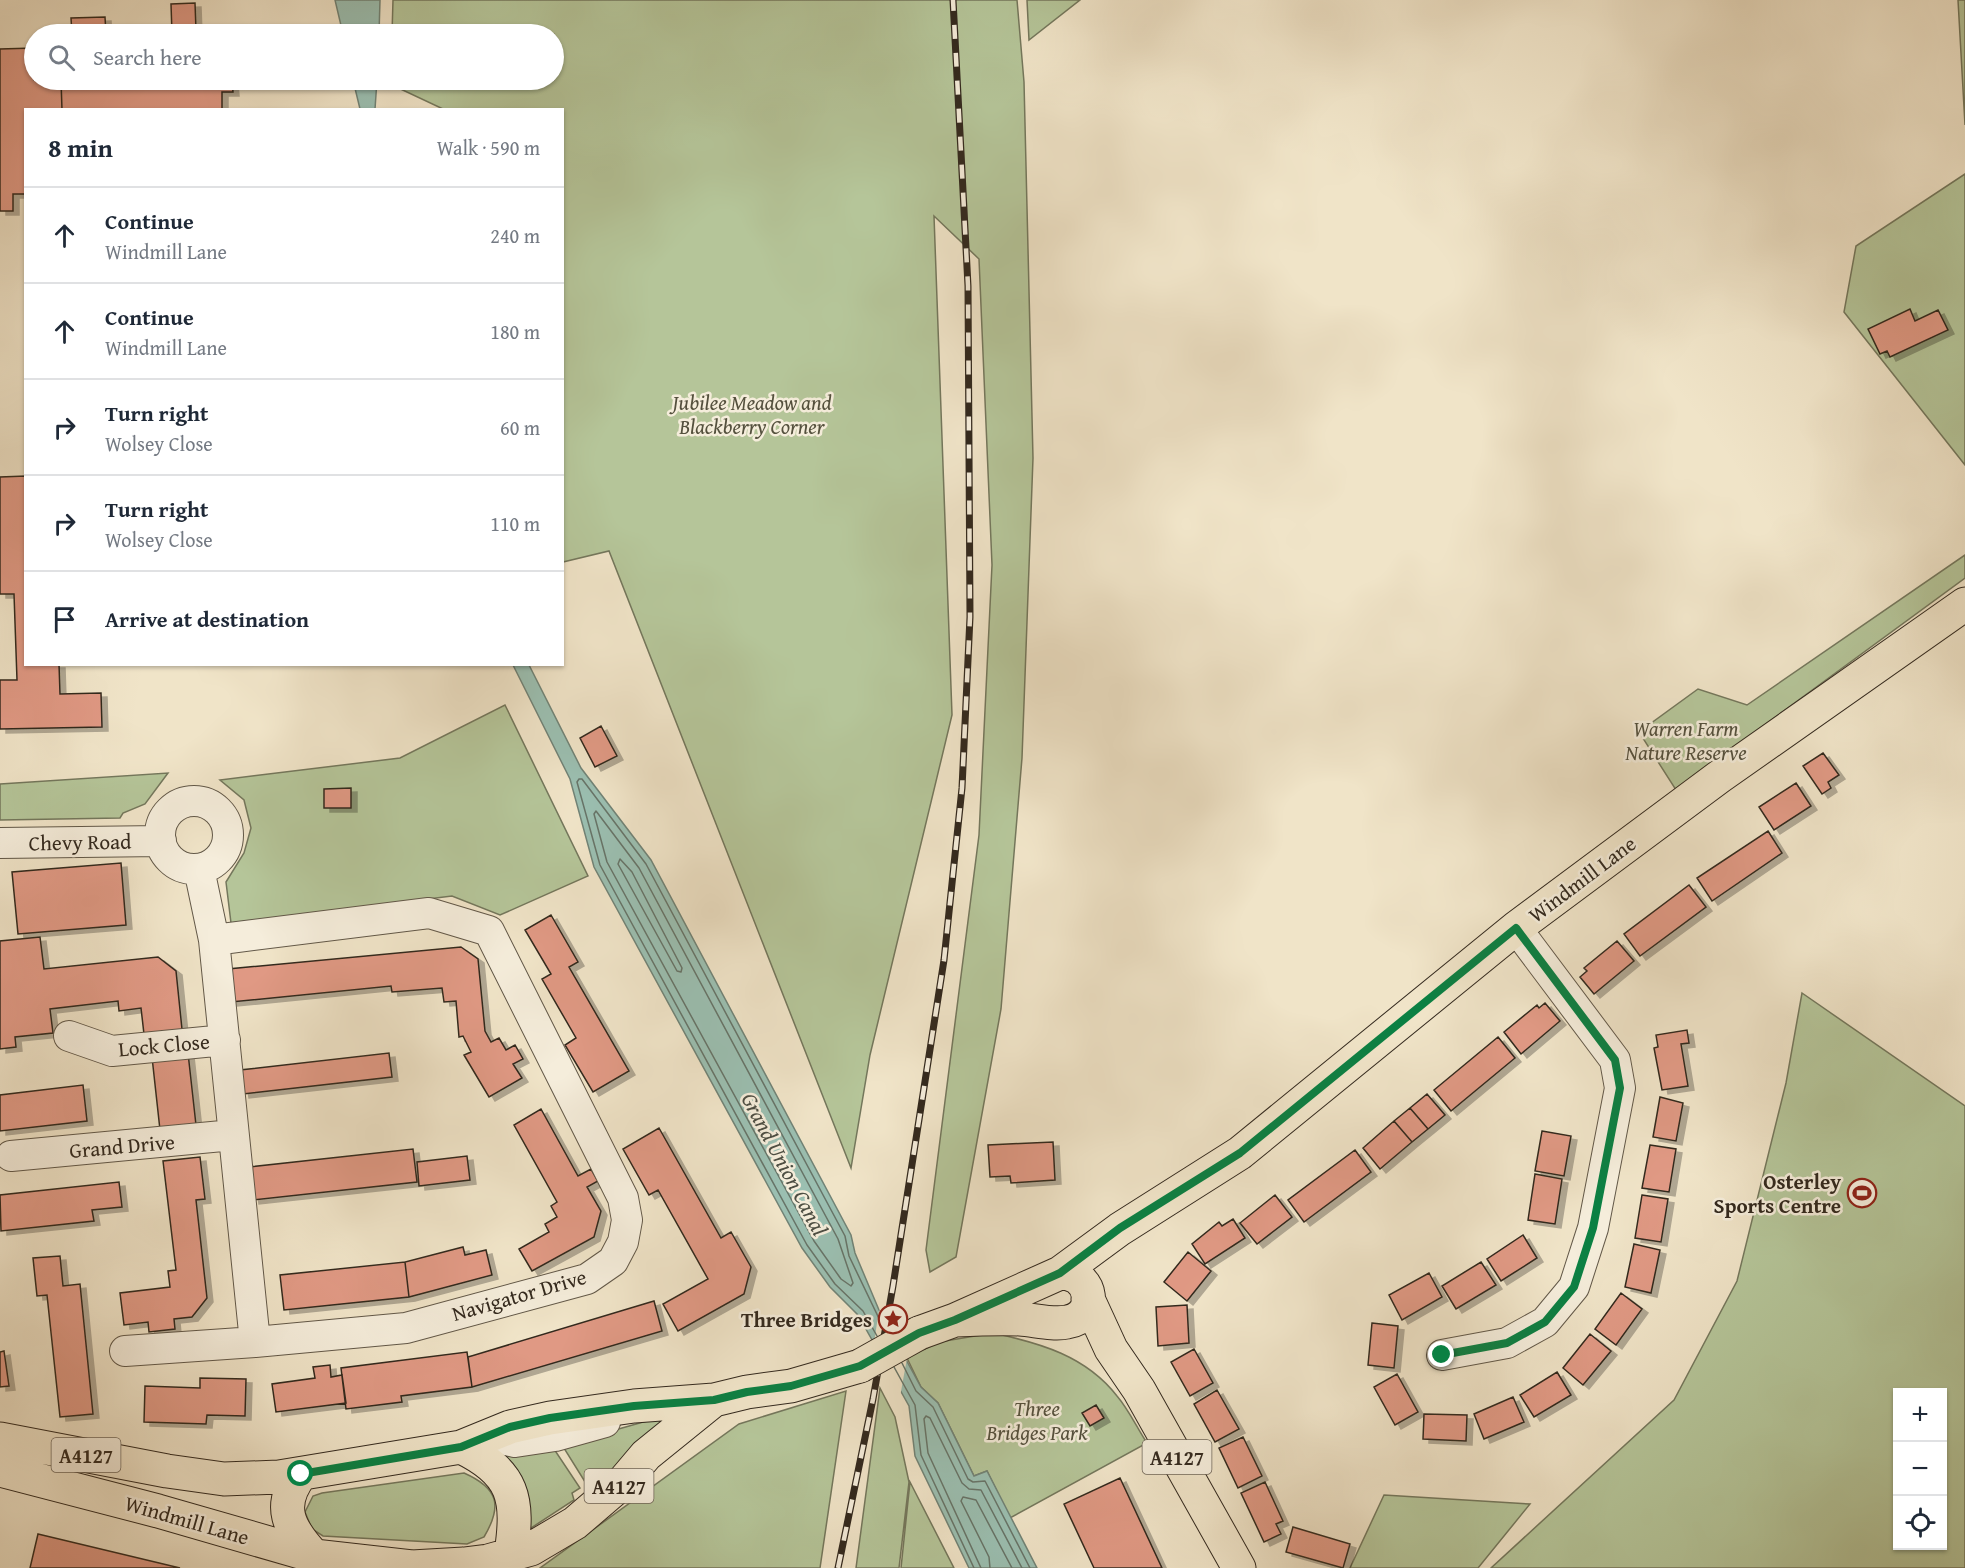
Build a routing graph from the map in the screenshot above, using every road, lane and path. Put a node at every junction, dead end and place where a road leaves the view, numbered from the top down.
1 (1965, 604) edge
2 (161, 841) junction
3 (0, 843) edge
4 (199, 869) junction
5 (1516, 928) junction
6 (214, 940) junction
7 (69, 1036) dead end
8 (225, 1040) junction
9 (234, 1135) junction
10 (11, 1156) dead end
11 (1068, 1296) junction
12 (955, 1320) junction
13 (255, 1342) junction
14 (125, 1351) dead end
15 (1442, 1355) dead end
16 (714, 1400) junction
17 (0, 1439) edge
18 (474, 1441) junction
19 (0, 1470) edge
20 (301, 1474) junction
21 (314, 1556) junction
22 (510, 1561) edge
23 (413, 1567) edge
24 (1239, 1568) edge

1 - 5 main road, Windmill Lane
2 - 3 street, Chevy Road
2 - 4 street, Chevy Road
2 - 4 street, Chevy Road
4 - 6 street
5 - 11 main road, Windmill Lane
5 - 15 street
6 - 8 street
6 - 13 street, Navigator Drive
7 - 8 street, Lock Close
8 - 9 street
9 - 10 street, Grand Drive
9 - 13 street
11 - 12 main road, Windmill Lane / A4127
11 - 12 main road, Windmill Lane / A4127
11 - 24 main road, A4127
12 - 16 main road, Windmill Lane / A4127, bridge
13 - 14 street, Navigator Drive
16 - 18 main road, Windmill Lane / A4127
16 - 22 main road, Windmill Lane / A4127
17 - 20 main road, Windmill Lane / A4127
18 - 20 main road, Windmill Lane / A4127
18 - 22 main road
19 - 21 main road, Windmill Lane / A4127
20 - 21 main road
21 - 23 main road, Windmill Lane / A4127
22 - 23 main road, Windmill Lane / A4127

